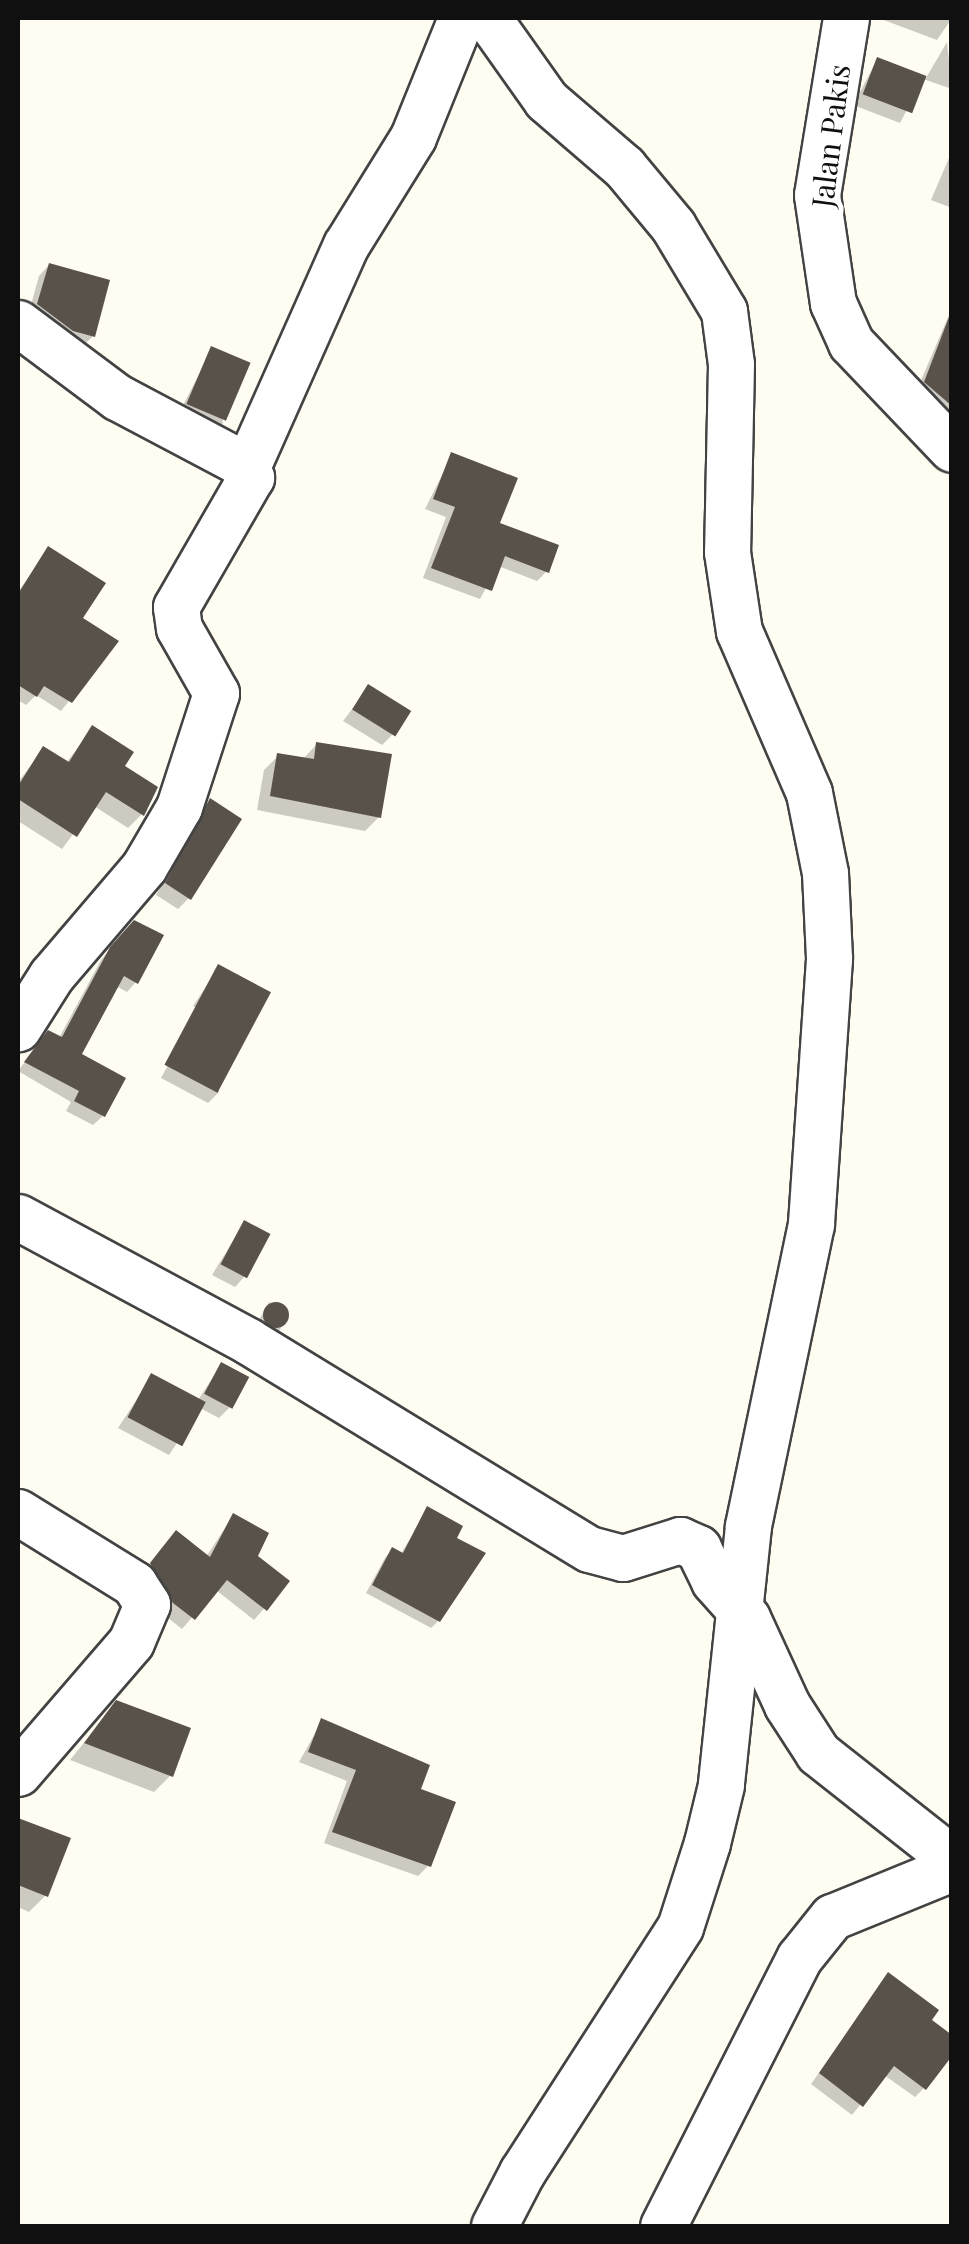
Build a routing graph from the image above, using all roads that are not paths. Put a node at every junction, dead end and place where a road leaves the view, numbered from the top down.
1 (461, 18) edge
2 (488, 18) edge
3 (846, 18) edge
4 (18, 323) edge
5 (952, 449) edge
6 (247, 467) junction
7 (18, 1028) edge
8 (18, 1217) edge
9 (18, 1512) edge
10 (740, 1609) junction
11 (18, 1774) edge
12 (952, 1859) edge
13 (952, 1868) edge
14 (494, 2226) edge
15 (663, 2226) edge

1 - 6 street
2 - 10 street
3 - 5 street, Jalan Pakis
4 - 6 street
6 - 7 street
8 - 10 street
9 - 11 street
10 - 12 street
10 - 14 street
13 - 15 street

